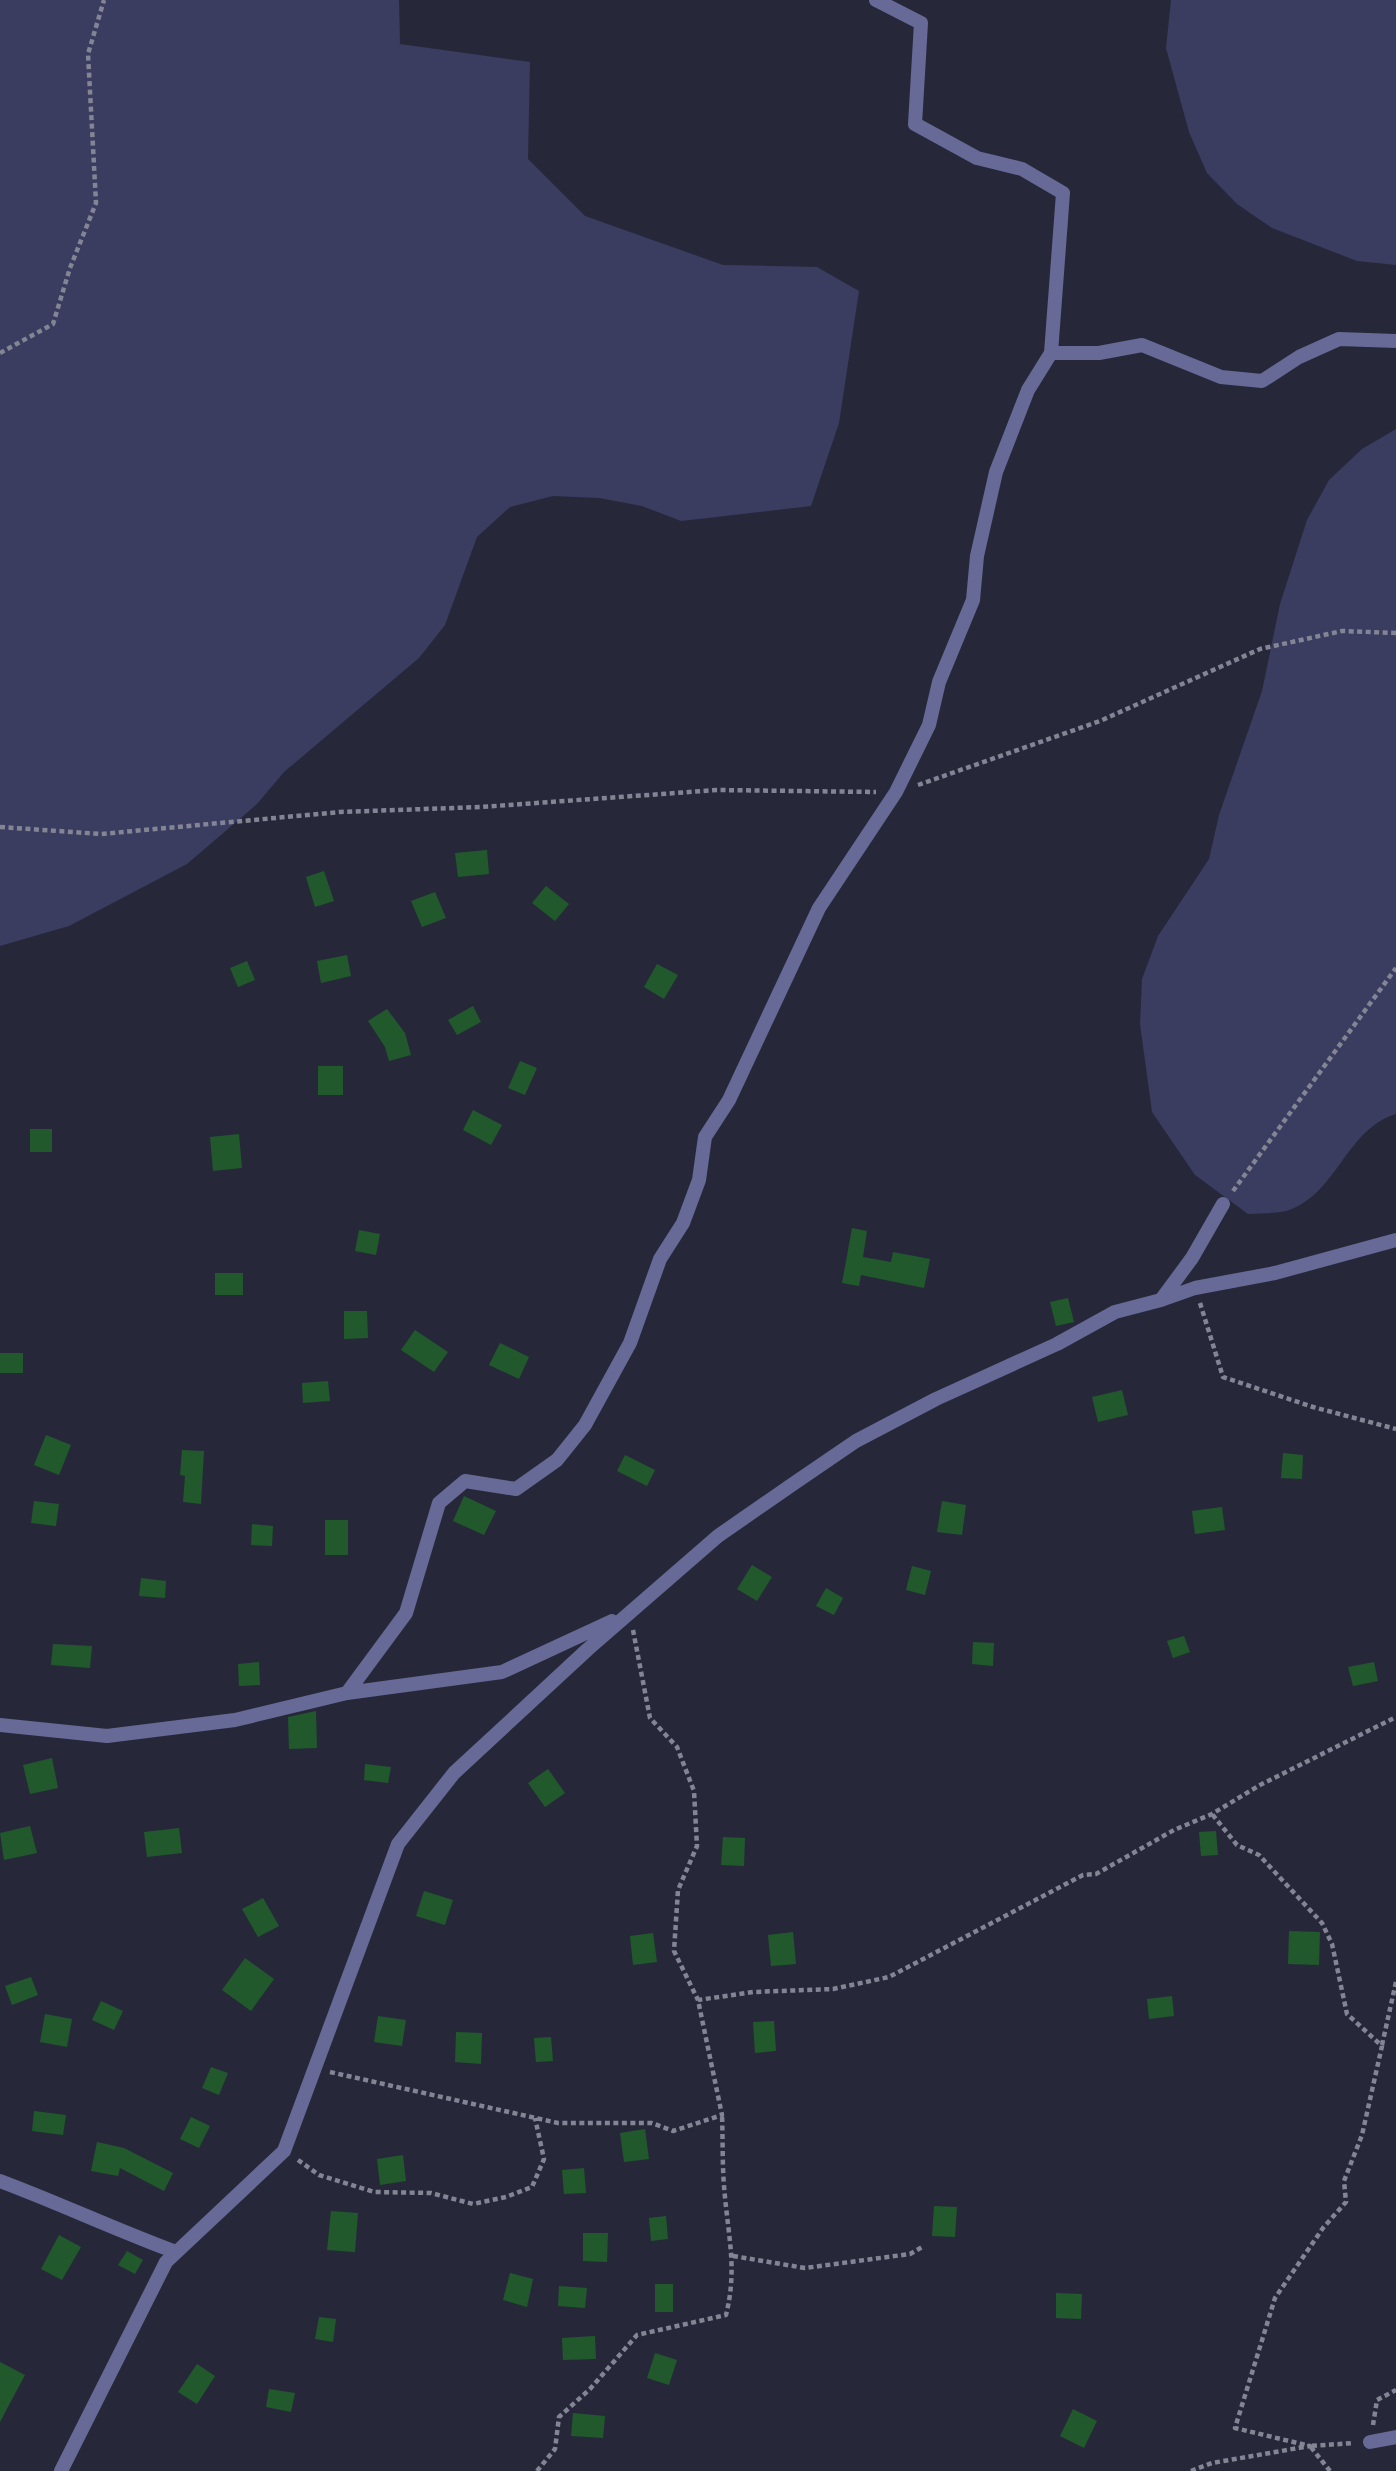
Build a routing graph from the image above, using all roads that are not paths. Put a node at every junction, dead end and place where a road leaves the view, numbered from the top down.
1 (876, 0) edge
2 (1396, 341) edge
3 (1051, 353) junction
4 (1223, 1204) road end
5 (1396, 1240) edge
6 (1161, 1300) junction
7 (630, 1613) junction
8 (347, 1693) junction
9 (0, 1725) edge
10 (0, 2181) edge
11 (176, 2252) junction
12 (1396, 2437) edge
13 (1370, 2442) road end
14 (61, 2471) edge

1 - 3 street
2 - 3 street
3 - 8 street
4 - 6 street
5 - 6 street
6 - 7 street
7 - 8 street
7 - 11 street
8 - 9 street
10 - 11 street
11 - 14 street
12 - 13 street

